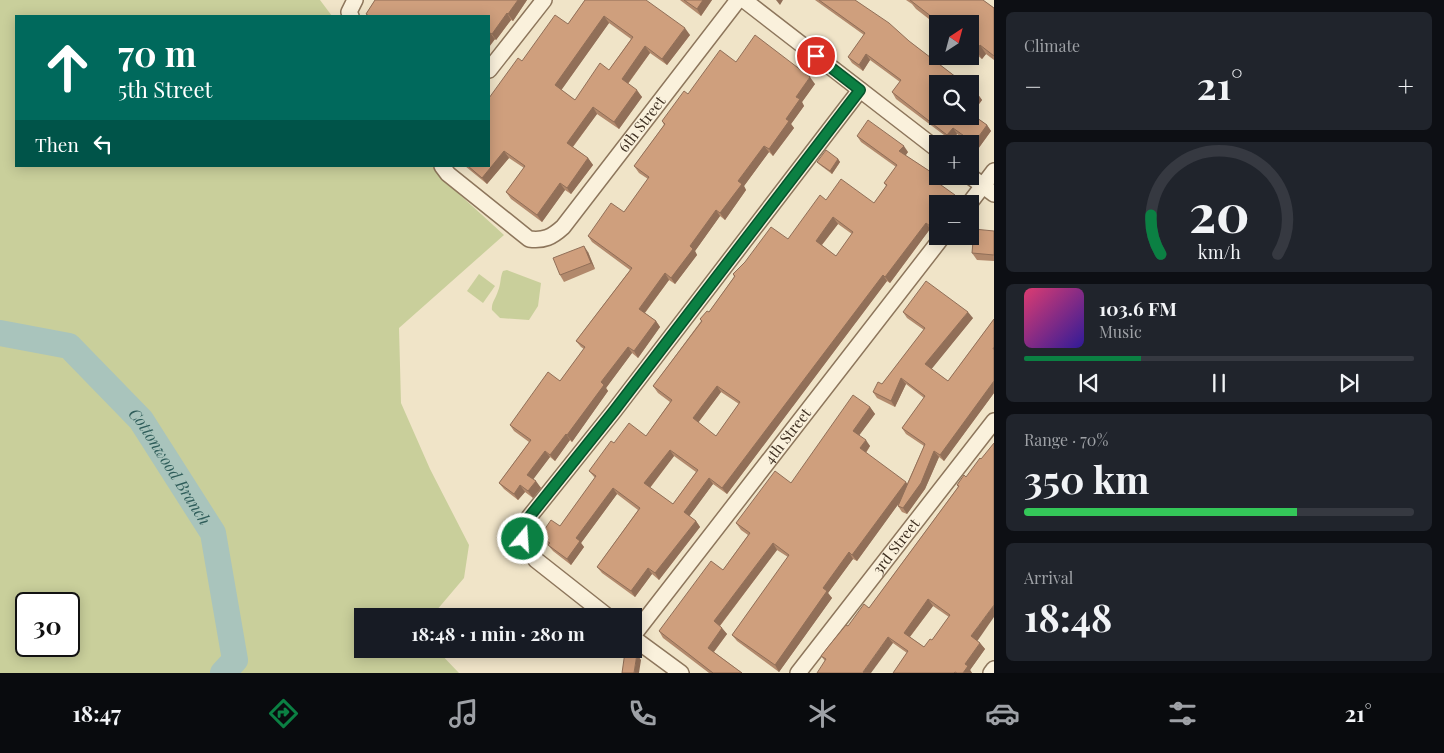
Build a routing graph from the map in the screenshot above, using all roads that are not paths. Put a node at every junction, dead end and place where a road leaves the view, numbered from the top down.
1 (544, 0) edge
2 (738, 0) edge
3 (744, 0) edge
4 (490, 69) edge
5 (860, 90) junction
6 (929, 143) edge
7 (443, 167) edge
8 (994, 171) edge
9 (988, 190) edge
10 (936, 245) edge
11 (994, 421) edge
12 (597, 608) edge
13 (642, 624) edge
14 (642, 644) edge
15 (994, 669) edge
16 (681, 673) edge
17 (798, 673) edge
18 (991, 673) edge

1 - 4 street
2 - 7 street, 6th Street
3 - 5 street
5 - 6 street
5 - 12 street
8 - 9 street
10 - 13 street, 4th Street
11 - 17 street, 3rd Street
14 - 16 street
15 - 18 street

